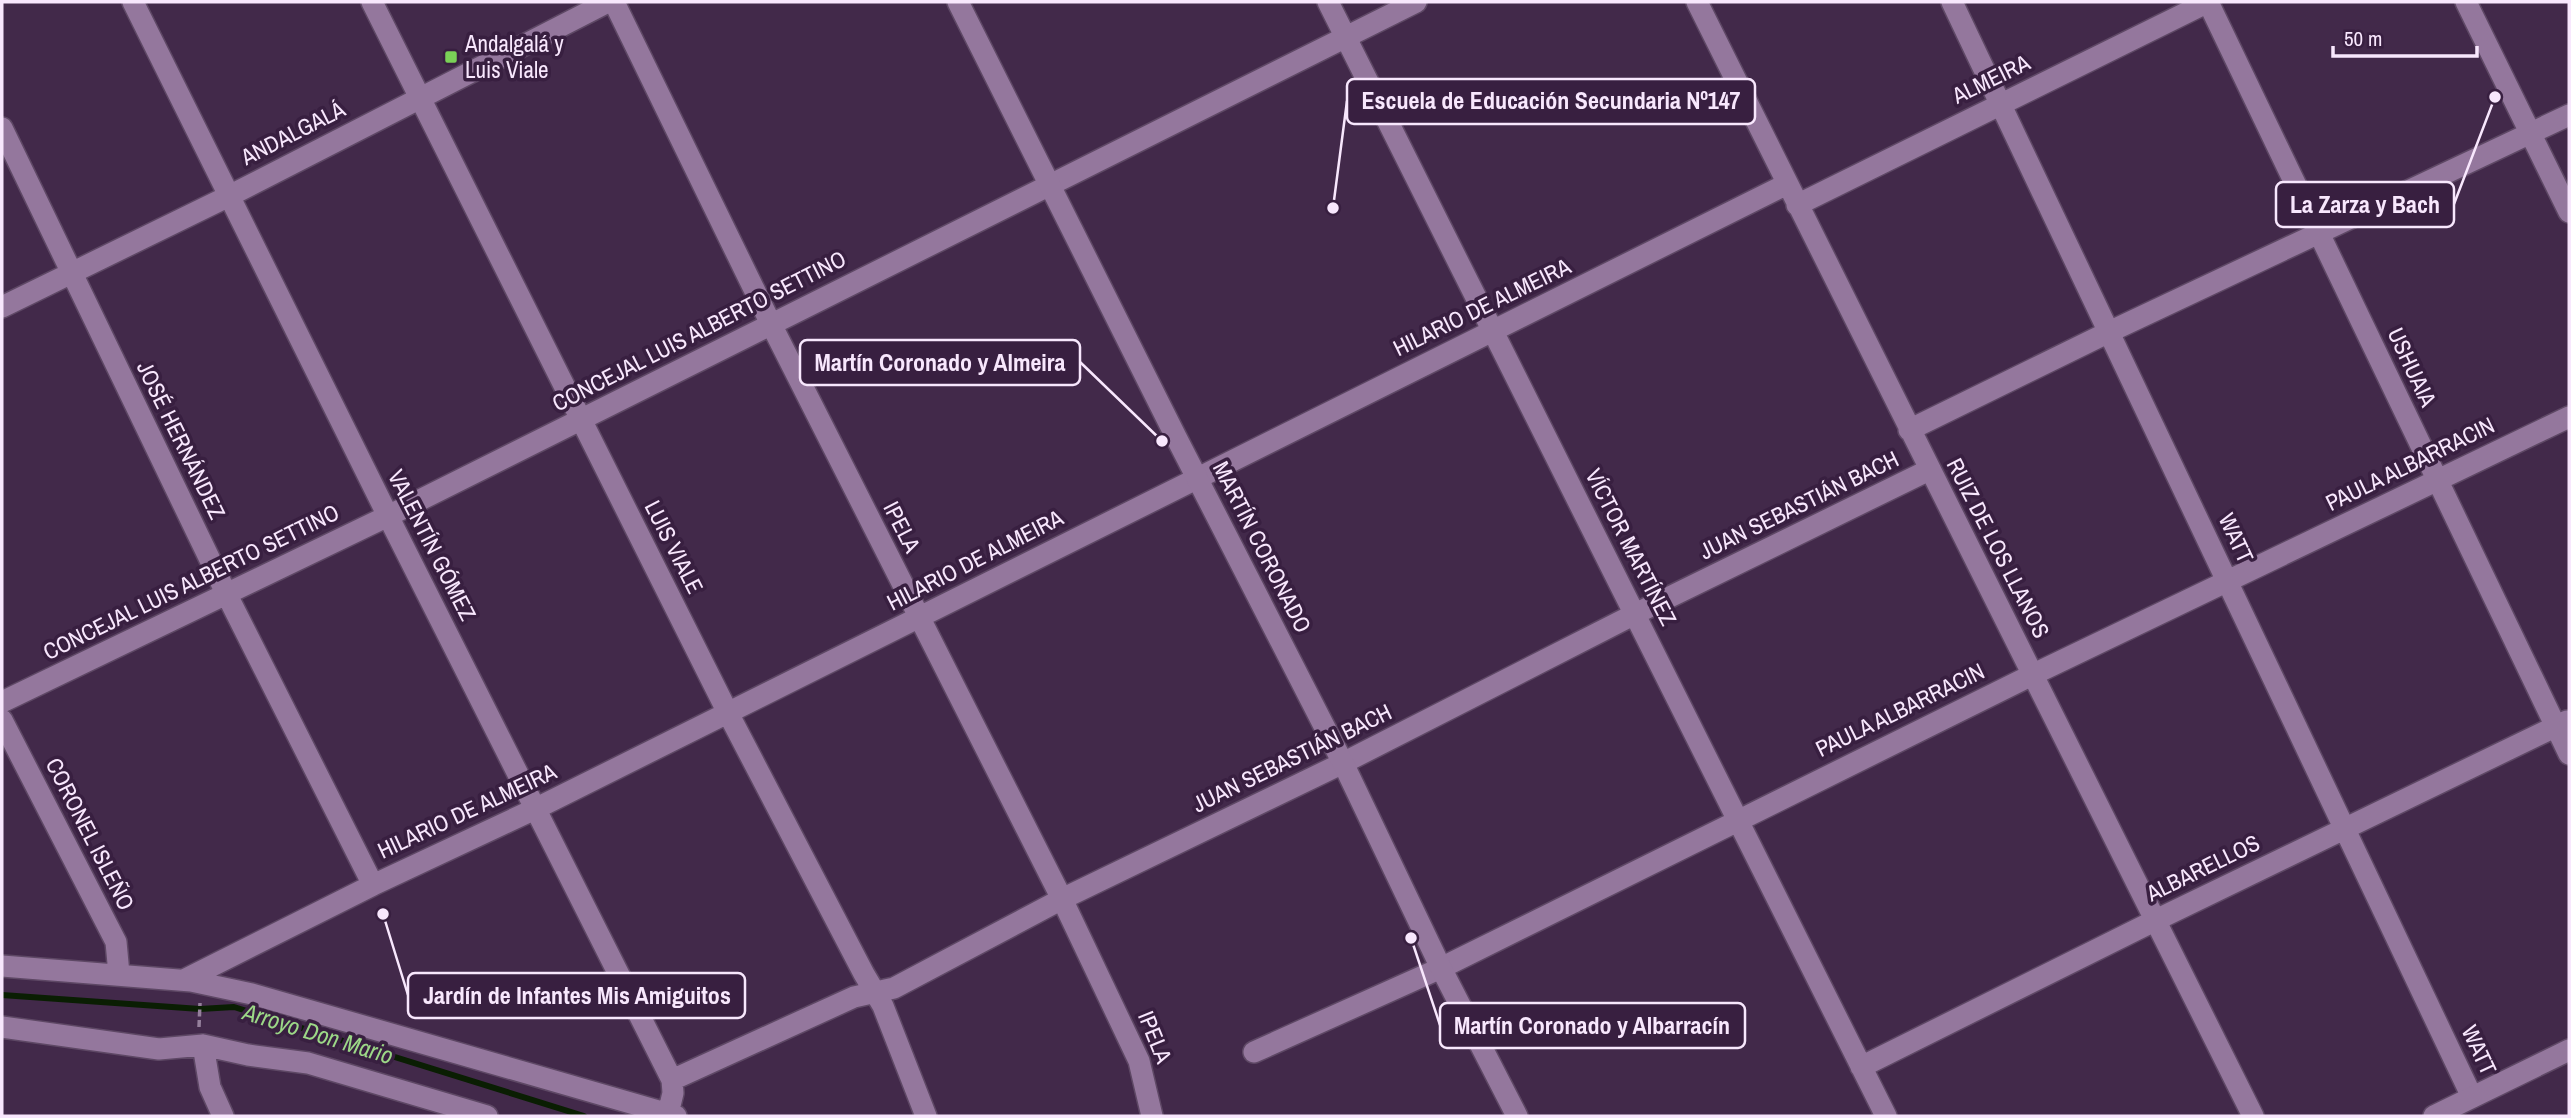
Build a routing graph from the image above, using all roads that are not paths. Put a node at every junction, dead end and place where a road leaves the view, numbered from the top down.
1 (133, 2) edge
2 (372, 2) edge
3 (608, 2) edge
4 (614, 2) edge
5 (958, 2) edge
6 (1328, 2) edge
7 (1416, 2) edge
8 (1697, 2) edge
9 (1952, 2) edge
10 (2208, 2) edge
11 (2466, 2) edge
12 (1346, 39) junction
13 (420, 97) junction
14 (2001, 102) junction
15 (2569, 115) edge
16 (2, 128) edge
17 (2531, 133) junction
18 (1787, 184) junction
19 (1050, 187) junction
20 (229, 196) junction
21 (1797, 205) junction
22 (2569, 212) edge
23 (2320, 233) junction
24 (71, 273) junction
25 (2, 307) edge
26 (771, 324) junction
27 (1493, 331) junction
28 (2109, 332) junction
29 (2569, 417) edge
30 (581, 420) junction
31 (1909, 430) junction
32 (1929, 470) junction
33 (1197, 478) junction
34 (2436, 480) junction
35 (388, 516) junction
36 (2228, 581) junction
37 (227, 594) junction
38 (1635, 614) junction
39 (919, 618) junction
40 (2032, 674) junction
41 (2, 702) edge
42 (728, 713) junction
43 (2, 720) edge
44 (2563, 724) edge
45 (2569, 754) edge
46 (1343, 763) junction
47 (535, 809) junction
48 (1738, 819) junction
49 (2346, 828) junction
50 (373, 885) junction
51 (1062, 899) junction
52 (2154, 921) junction
53 (2, 966) edge
54 (1441, 968) junction
55 (119, 974) junction
56 (184, 981) junction
57 (875, 994) junction
58 (2, 1027) edge
59 (201, 1039) junction
60 (159, 1049) junction
61 (2569, 1050) edge
62 (1254, 1052) dead end
63 (1861, 1067) junction
64 (672, 1080) junction
65 (208, 1082) junction
66 (2472, 1097) junction
67 (672, 1115) edge
68 (223, 1116) edge
69 (487, 1116) edge
70 (926, 1116) edge
71 (1152, 1116) edge
72 (1517, 1116) edge
73 (1886, 1116) edge
74 (2253, 1116) edge
75 (2434, 1116) edge

1 - 20 street, VALENTÍN GÓMEZ
2 - 13 street, LUIS VIALE
3 - 13 street, ANDALGALÁ
4 - 26 street, IPELA
5 - 19 street, MARTÍN CORONADO
6 - 12 street, VÍCTOR MARTÍNEZ
7 - 12 street, CONCEJAL LUIS ALBERTO SETTINO
8 - 18 street, RUIZ DE LOS LLANOS
9 - 14 street, WATT
10 - 14 street, ALMEIRA
10 - 23 street, USHUAIA
11 - 17 street
12 - 19 street, CONCEJAL LUIS ALBERTO SETTINO
12 - 27 street, VÍCTOR MARTÍNEZ
13 - 20 street, ANDALGALÁ
13 - 30 street, LUIS VIALE
14 - 21 street, ALMEIRA
14 - 28 street, WATT
15 - 17 street, JUAN SEBASTIÁN BACH
16 - 24 street, JOSÉ HERNÁNDEZ
17 - 22 street
17 - 23 street, JUAN SEBASTIÁN BACH
18 - 21 street, RUIZ DE LOS LLANOS
18 - 27 street, HILARIO DE ALMEIRA
19 - 26 street, CONCEJAL LUIS ALBERTO SETTINO
19 - 33 street, MARTÍN CORONADO
20 - 24 street, ANDALGALÁ
20 - 35 street, VALENTÍN GÓMEZ
21 - 31 street, RUIZ DE LOS LLANOS
23 - 28 street, JUAN SEBASTIÁN BACH
23 - 34 street, USHUAIA
24 - 25 street, ANDALGALÁ
24 - 37 street, JOSÉ HERNÁNDEZ
26 - 30 street, CONCEJAL LUIS ALBERTO SETTINO
26 - 39 street, IPELA
27 - 33 street, HILARIO DE ALMEIRA
27 - 38 street, VÍCTOR MARTÍNEZ
28 - 31 street, JUAN SEBASTIÁN BACH
28 - 36 street, WATT
29 - 34 street, PAULA ALBARRACIN
30 - 35 street, CONCEJAL LUIS ALBERTO SETTINO
30 - 42 street, LUIS VIALE
31 - 32 street, RUIZ DE LOS LLANOS
32 - 38 street, JUAN SEBASTIÁN BACH
32 - 40 street, RUIZ DE LOS LLANOS
33 - 39 street, HILARIO DE ALMEIRA
33 - 46 street, MARTÍN CORONADO
34 - 36 street, PAULA ALBARRACIN
34 - 44 street, USHUAIA
35 - 37 street, CONCEJAL LUIS ALBERTO SETTINO
35 - 47 street, VALENTÍN GÓMEZ
36 - 40 street, PAULA ALBARRACIN
36 - 49 street, WATT
37 - 41 street, CONCEJAL LUIS ALBERTO SETTINO
37 - 50 street, JOSÉ HERNÁNDEZ
38 - 46 street, JUAN SEBASTIÁN BACH
38 - 48 street, VÍCTOR MARTÍNEZ
39 - 42 street, HILARIO DE ALMEIRA
39 - 51 street, IPELA
40 - 48 street, PAULA ALBARRACIN
40 - 52 street, RUIZ DE LOS LLANOS
42 - 47 street, HILARIO DE ALMEIRA
42 - 57 street, LUIS VIALE
43 - 55 street, CORONEL ISLEÑO
44 - 45 street, USHUAIA
44 - 49 street, ALBARELLOS
46 - 51 street, JUAN SEBASTIÁN BACH
46 - 54 street, MARTÍN CORONADO
47 - 50 street, HILARIO DE ALMEIRA
47 - 64 street, VALENTÍN GÓMEZ
48 - 54 street, PAULA ALBARRACIN
48 - 63 street, VÍCTOR MARTÍNEZ
49 - 52 street, ALBARELLOS
49 - 66 street, WATT
50 - 56 street, HILARIO DE ALMEIRA
51 - 57 street, JUAN SEBASTIÁN BACH
51 - 71 street, IPELA
52 - 63 street, ALBARELLOS
52 - 74 street, RUIZ DE LOS LLANOS
53 - 55 street
54 - 62 street, PAULA ALBARRACIN
54 - 72 street, MARTÍN CORONADO
55 - 56 street
56 - 67 street
57 - 64 street, JUAN SEBASTIÁN BACH
57 - 70 street, LUIS VIALE
58 - 60 street
59 - 60 street
59 - 65 street
59 - 69 street
60 - 65 street
61 - 66 street
63 - 73 street, VÍCTOR MARTÍNEZ
64 - 67 street
65 - 68 street
66 - 75 street

